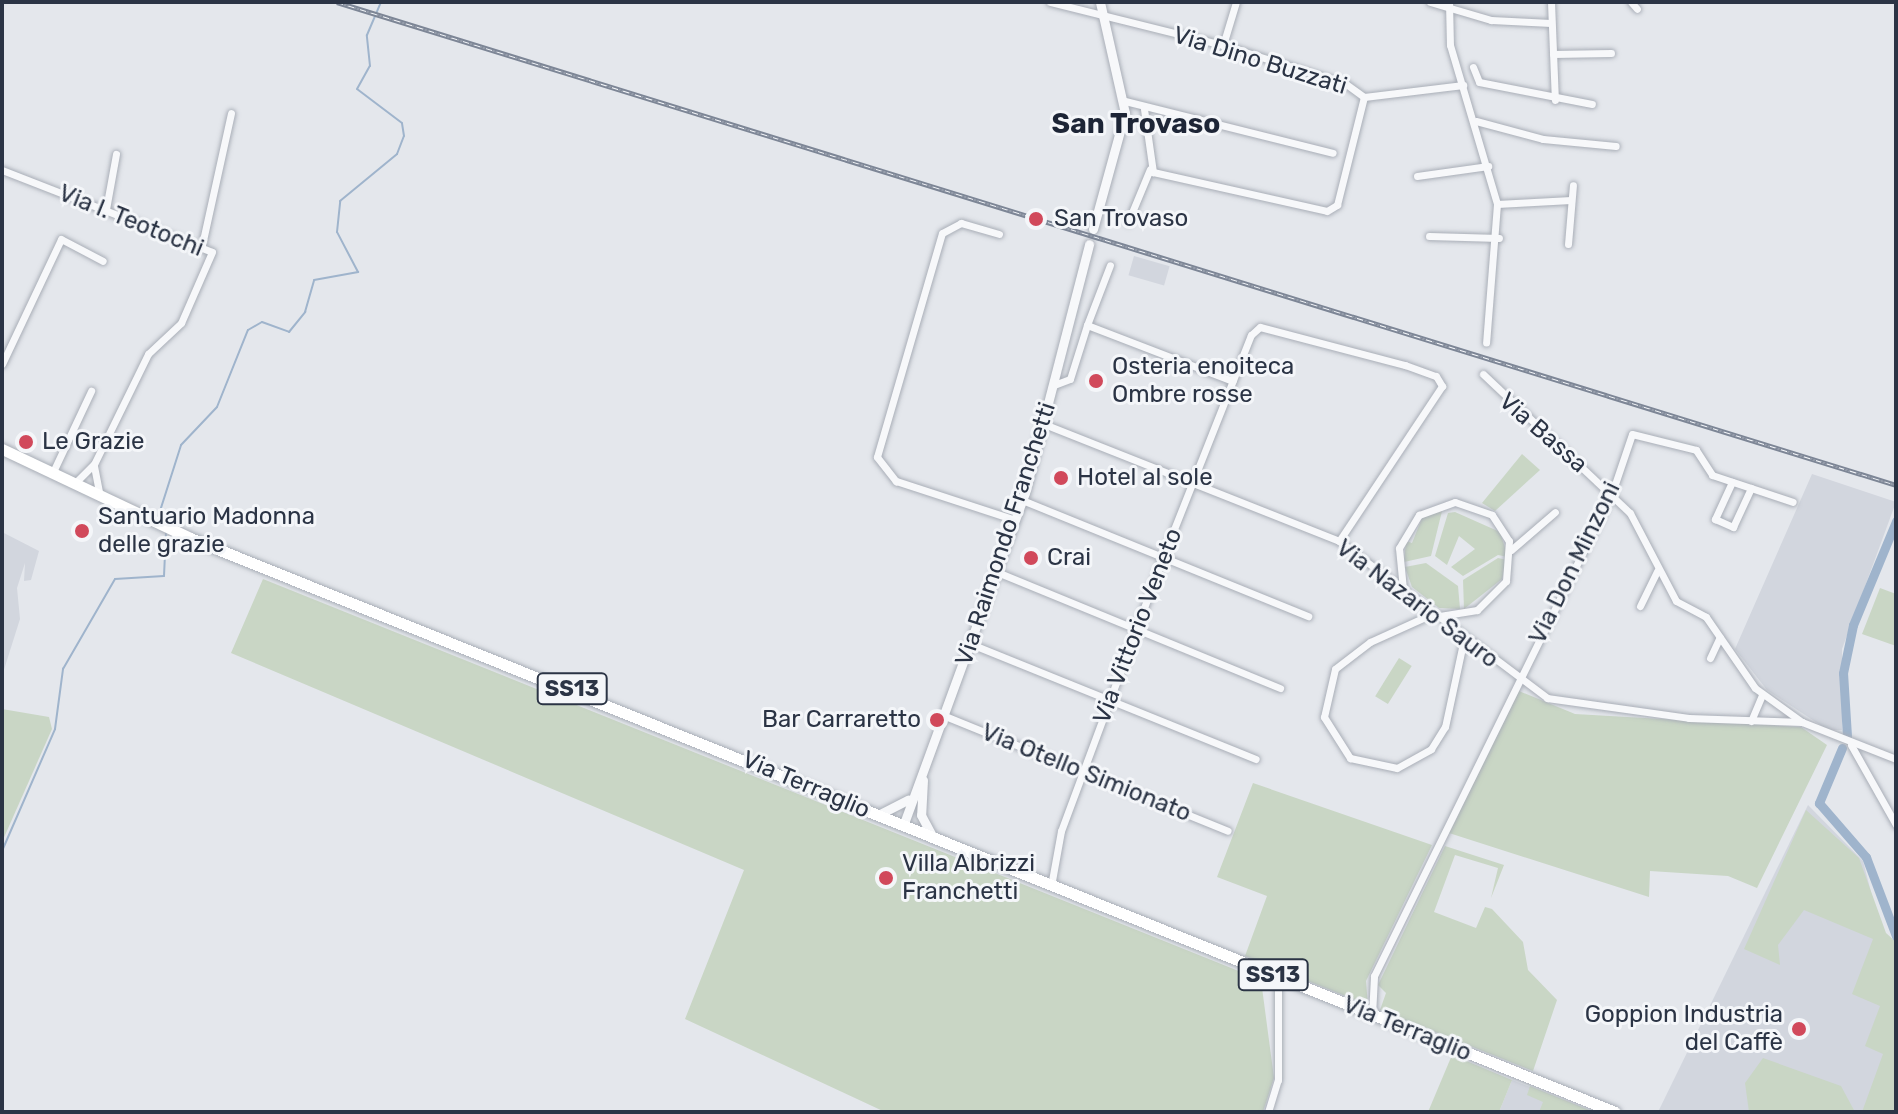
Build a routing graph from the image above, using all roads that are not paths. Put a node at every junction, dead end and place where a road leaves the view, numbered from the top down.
1 (1050, 2) edge
2 (1100, 2) edge
3 (1236, 2) edge
4 (1430, 2) edge
5 (1551, 2) edge
6 (1631, 2) edge
7 (1449, 5) edge
8 (1637, 9) dead end
9 (1103, 16) junction
10 (1551, 23) junction
11 (1223, 45) junction
12 (1611, 53) dead end
13 (1553, 54) junction
14 (1473, 67) dead end
15 (1463, 85) junction
16 (1364, 97) junction
17 (1555, 100) junction
18 (1125, 101) junction
19 (1592, 104) dead end
20 (1144, 109) junction
21 (231, 113) dead end
22 (1476, 121) junction
23 (1616, 146) dead end
24 (1333, 153) dead end
25 (116, 154) dead end
26 (1488, 166) junction
27 (1150, 169) junction
28 (2, 170) edge
29 (1417, 176) dead end
30 (1573, 185) dead end
31 (1571, 200) junction
32 (1497, 204) junction
33 (106, 209) junction
34 (1128, 222) dead end
35 (1093, 229) dead end
36 (999, 234) dead end
37 (1429, 236) dead end
38 (1499, 238) junction
39 (1089, 244) dead end
40 (1568, 244) dead end
41 (202, 245) junction
42 (103, 261) dead end
43 (1110, 265) dead end
44 (1087, 325) junction
45 (1486, 343) dead end
46 (2, 364) edge
47 (1483, 374) dead end
48 (1233, 381) junction
49 (1054, 385) junction
50 (91, 391) dead end
51 (1044, 424) junction
52 (2, 449) edge
53 (94, 464) junction
54 (52, 474) junction
55 (1732, 482) junction
56 (1193, 483) junction
57 (74, 484) junction
58 (1751, 488) junction
59 (1612, 493) junction
60 (100, 497) junction
61 (1022, 500) junction
62 (1793, 502) dead end
63 (1555, 512) dead end
64 (1015, 520) junction
65 (1339, 541) junction
66 (1511, 550) junction
67 (1163, 557) junction
68 (1657, 571) junction
69 (997, 572) junction
70 (1403, 589) junction
71 (1640, 606) dead end
72 (1436, 614) junction
73 (1308, 616) dead end
74 (1139, 629) junction
75 (1720, 637) junction
76 (1464, 638) junction
77 (971, 644) junction
78 (1710, 658) dead end
79 (1518, 682) junction
80 (1280, 688) dead end
81 (1762, 695) junction
82 (1110, 700) junction
83 (945, 716) junction
84 (1751, 721) junction
85 (1802, 722) junction
86 (1851, 745) junction
87 (1256, 759) dead end
88 (1896, 759) edge
89 (1083, 773) junction
90 (924, 774) junction
91 (913, 795) junction
92 (920, 804) junction
93 (878, 815) junction
94 (1896, 825) edge
95 (903, 826) junction
96 (1228, 831) dead end
97 (933, 838) junction
98 (1051, 886) junction
99 (1278, 977) junction
100 (1372, 1015) junction
101 (1268, 1112) edge
102 (1615, 1112) edge

1 - 9 street, Via Dino Buzzati
2 - 9 street
3 - 11 street
4 - 7 street
5 - 10 street
6 - 8 street
7 - 10 street
7 - 15 street
9 - 11 street, Via Dino Buzzati
9 - 18 street
10 - 13 street
11 - 16 street, Via Dino Buzzati
12 - 13 street
13 - 17 street
14 - 17 street
15 - 16 street, Via Dino Buzzati
15 - 22 street
16 - 27 street
17 - 19 street
18 - 20 street
18 - 35 street
20 - 24 street
20 - 27 street
21 - 41 street
22 - 23 street
22 - 26 street
25 - 33 street
26 - 29 street
26 - 32 street
27 - 34 street
28 - 33 street, Via I. Teotochi
30 - 31 street
31 - 32 street
31 - 40 street
32 - 38 street
33 - 41 street, Via I. Teotochi
36 - 64 street
37 - 38 street
38 - 45 street
39 - 49 street, Via Raimondo Franchetti
41 - 53 street, Via I. Teotochi
42 - 46 street
43 - 44 street
44 - 48 street
44 - 49 street
47 - 59 street, Via Bassa
48 - 56 street, Via Vittorio Veneto
48 - 65 street, Via Vittorio Veneto
49 - 51 street, Via Raimondo Franchetti
50 - 54 street
51 - 56 street, Via Nazario Sauro
51 - 61 street, Via Raimondo Franchetti
52 - 54 main road, Via Terraglio / SS13
53 - 57 street, Via I. Teotochi
53 - 60 street
54 - 57 main road, Via Terraglio / SS13
55 - 58 street, Via Don Minzoni
55 - 58 street
55 - 59 street, Via Don Minzoni
56 - 65 street, Via Nazario Sauro
56 - 67 street, Via Vittorio Veneto
57 - 60 main road, Via Terraglio / SS13
58 - 62 street, Via Don Minzoni
59 - 68 street, Via Bassa
59 - 79 street, Via Don Minzoni
60 - 93 main road, Via Terraglio / SS13
61 - 64 street, Via Raimondo Franchetti
61 - 67 street
63 - 66 street
64 - 69 street, Via Raimondo Franchetti
65 - 70 street, Via Nazario Sauro
66 - 70 street
66 - 72 street
67 - 73 street
67 - 74 street, Via Vittorio Veneto
68 - 71 street
68 - 75 street, Via Bassa
69 - 74 street
69 - 77 street, Via Raimondo Franchetti
70 - 72 street, Via Nazario Sauro
72 - 76 street, Via Nazario Sauro
72 - 76 street
74 - 80 street
74 - 82 street, Via Vittorio Veneto
75 - 78 street
75 - 81 street, Via Bassa
76 - 79 street, Via Nazario Sauro
77 - 82 street
77 - 83 street, Via Raimondo Franchetti
79 - 84 street, Via Nazario Sauro
79 - 100 street, Via Don Minzoni
81 - 84 street
81 - 85 street, Via Bassa
82 - 87 street
82 - 89 street, Via Vittorio Veneto
83 - 89 street, Via Otello Simionato
83 - 90 street, Via Raimondo Franchetti
84 - 85 street, Via Nazario Sauro
85 - 86 street, Via Bassa
86 - 88 street, Via Bassa
86 - 94 street
89 - 96 street, Via Otello Simionato
89 - 98 street, Via Vittorio Veneto
90 - 91 street, Via Raimondo Franchetti
90 - 92 street, Via Raimondo Franchetti
91 - 93 street
91 - 95 street, Via Raimondo Franchetti
92 - 95 street
92 - 97 street, Via Raimondo Franchetti
93 - 95 main road, Via Terraglio / SS13
95 - 97 main road, Via Terraglio / SS13
97 - 98 main road, Via Terraglio / SS13
98 - 99 main road, Via Terraglio / SS13
99 - 100 main road, Via Terraglio / SS13
99 - 101 street
100 - 102 main road, Via Terraglio / SS13

